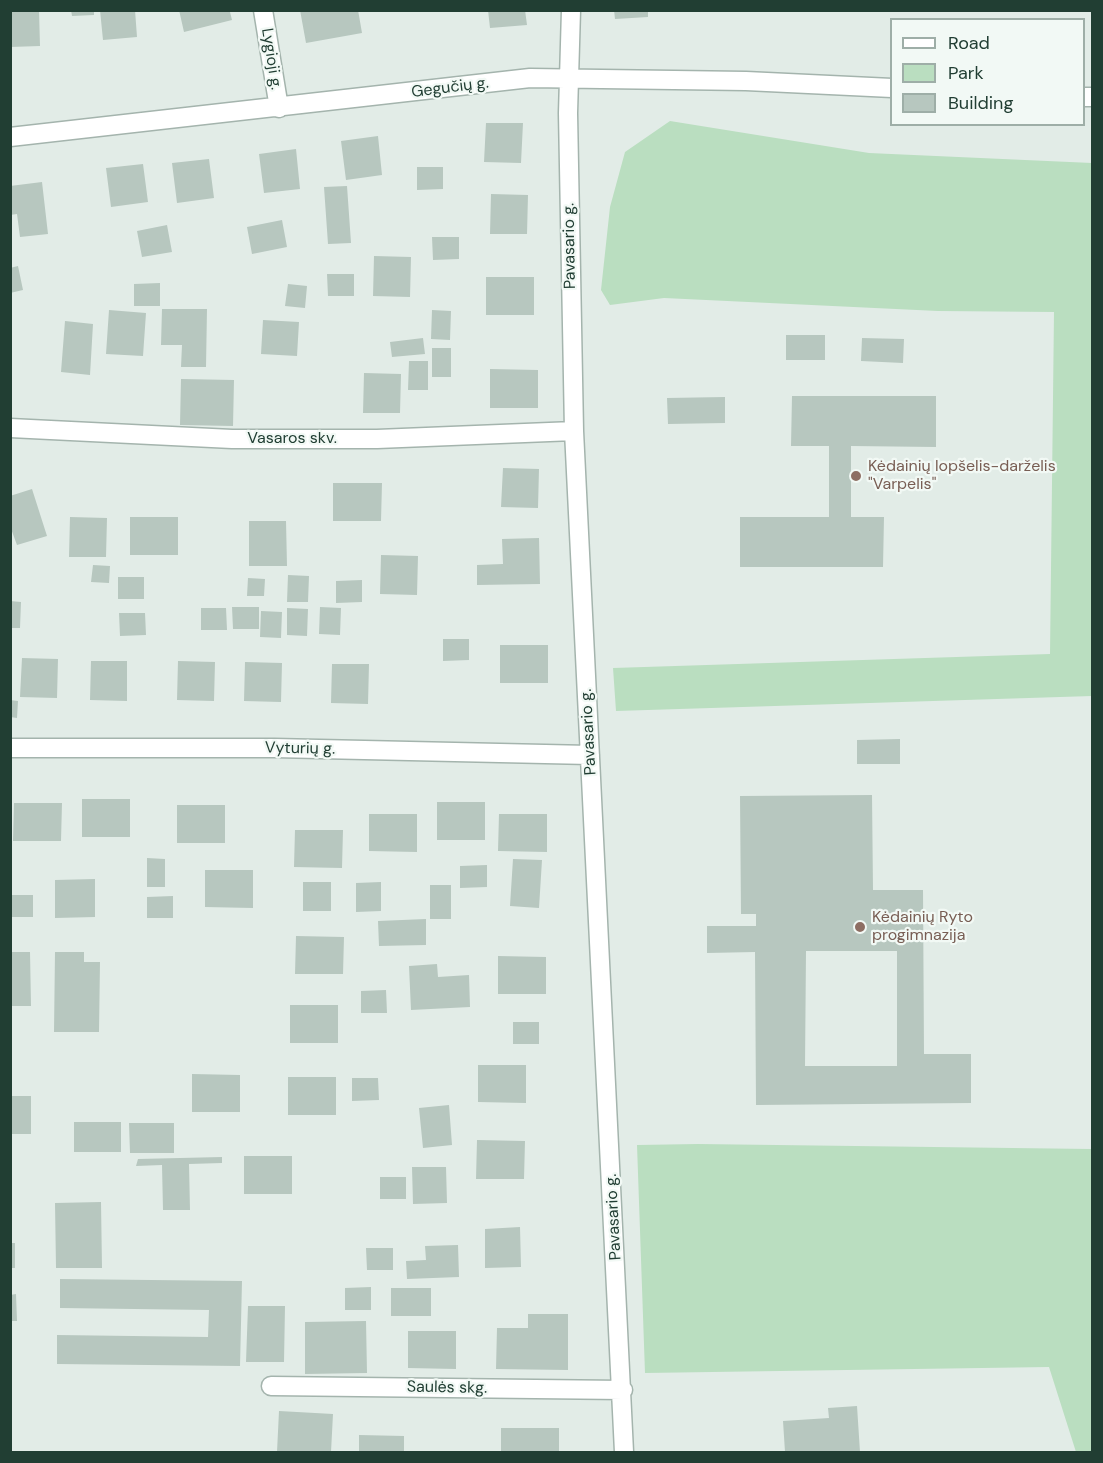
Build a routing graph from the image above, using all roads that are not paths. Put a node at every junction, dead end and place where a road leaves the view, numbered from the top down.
1 (264, 10) edge
2 (571, 10) edge
3 (569, 77) junction
4 (890, 88) edge
5 (279, 108) junction
6 (10, 137) edge
7 (10, 428) edge
8 (574, 430) junction
9 (10, 748) edge
10 (590, 755) junction
11 (271, 1386) dead end
12 (623, 1390) junction
13 (624, 1452) edge

1 - 5 street, Lygioji g.
2 - 3 street, Pavasario g.
3 - 4 street, Gegučių g.
3 - 5 street, Gegučių g.
3 - 8 street, Pavasario g.
5 - 6 street, Gegučių g.
7 - 8 street, Vasaros skv.
8 - 10 street, Pavasario g.
9 - 10 street, Vyturių g.
10 - 12 street, Pavasario g.
11 - 12 street, Saulės skg.
12 - 13 street, Pavasario g.

